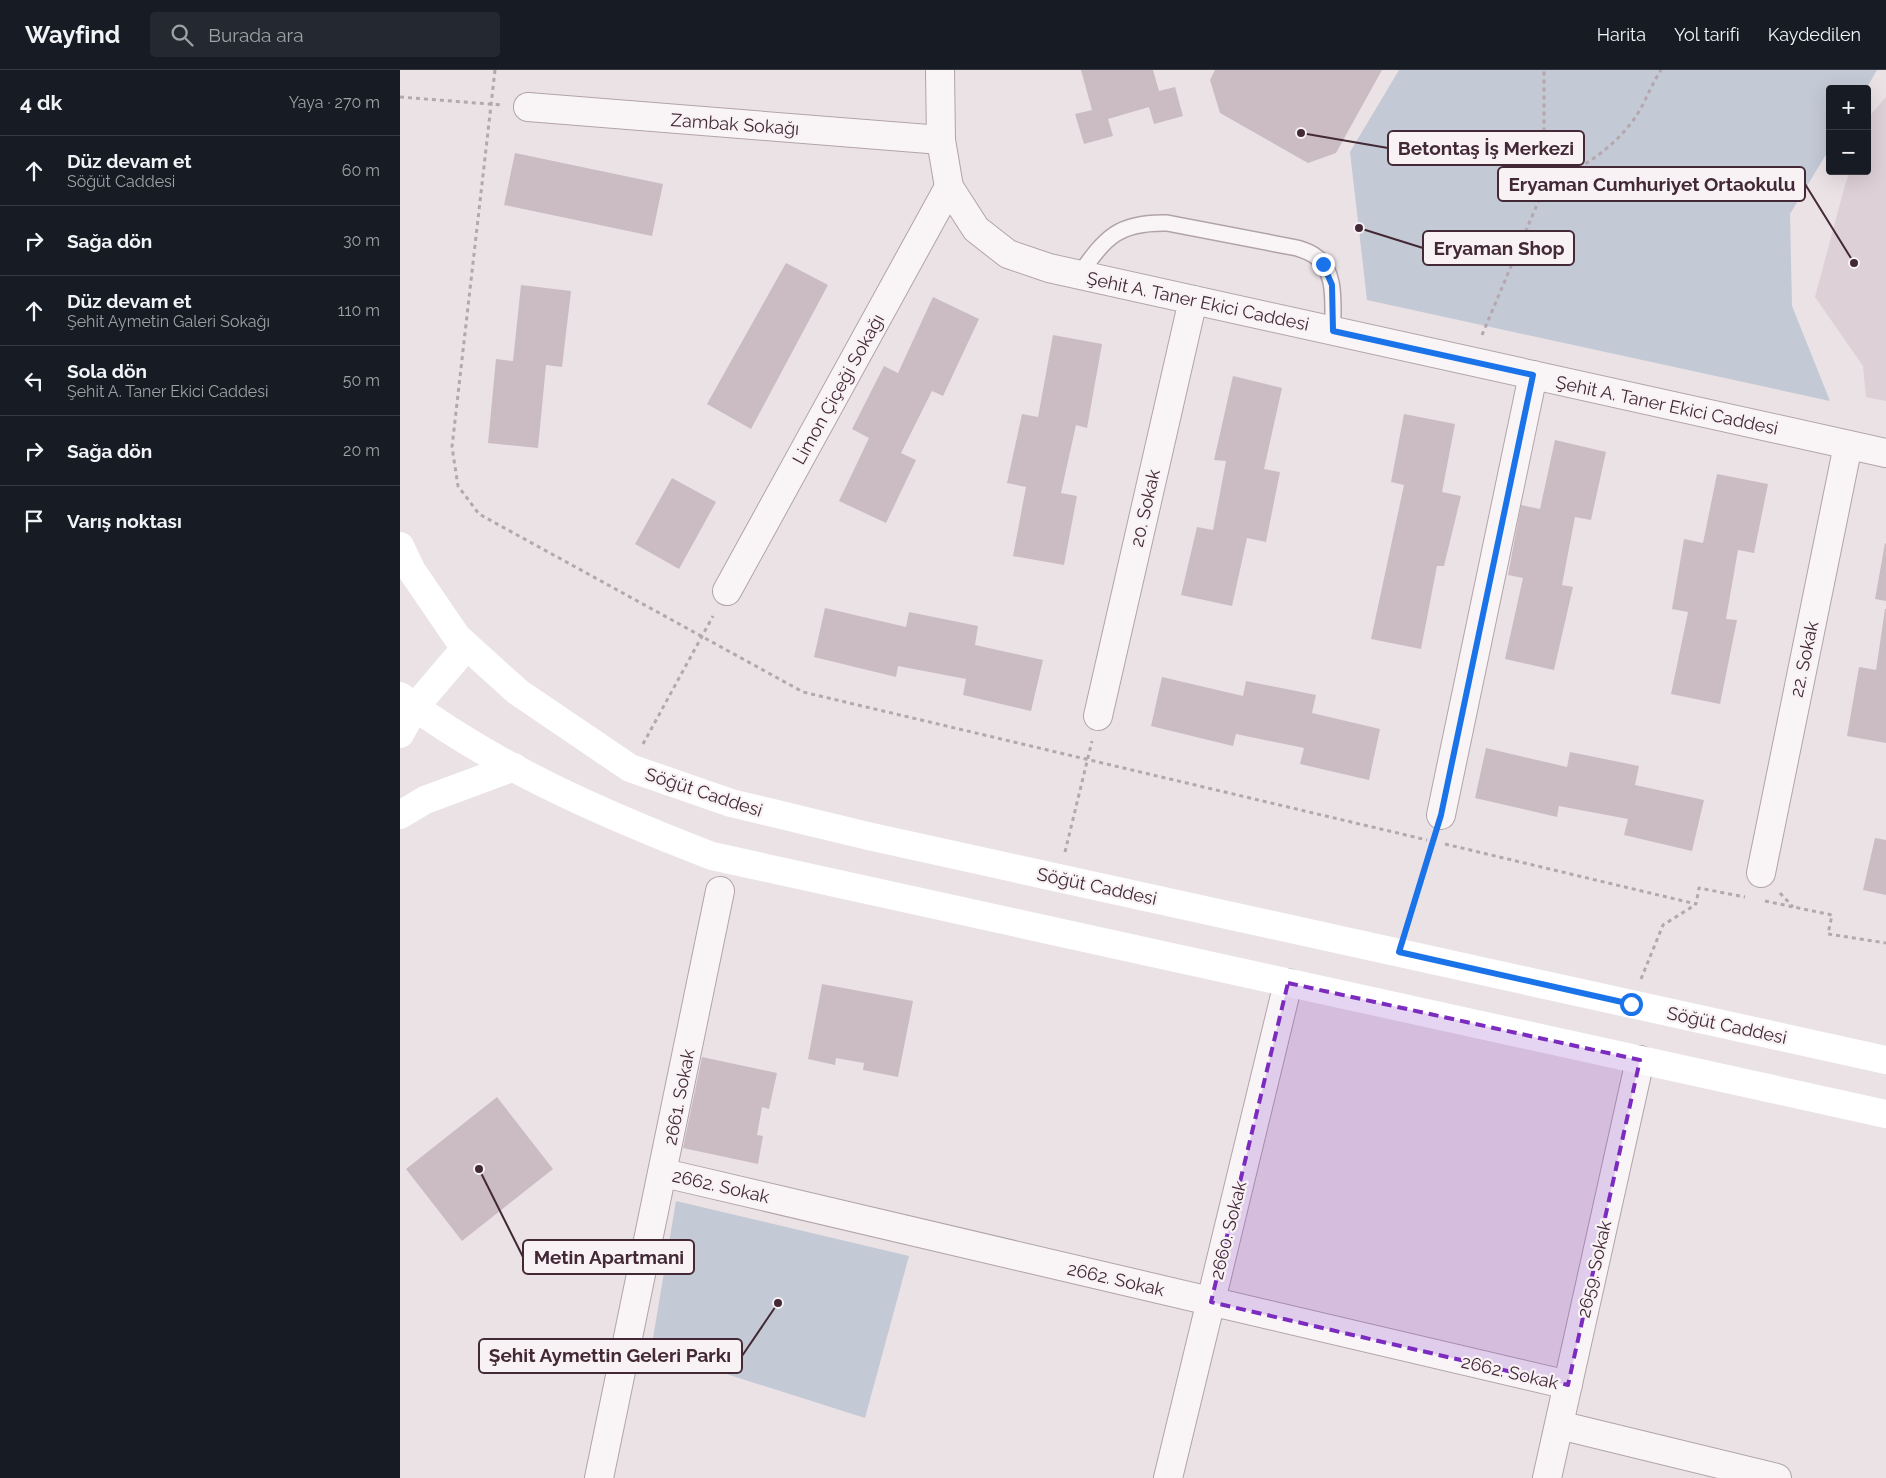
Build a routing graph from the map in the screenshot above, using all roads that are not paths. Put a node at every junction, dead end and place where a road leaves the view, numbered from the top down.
1 (940, 70) edge
2 (528, 107) road end
3 (941, 140) junction
4 (949, 187) junction
5 (1079, 275) junction
6 (1192, 300) junction
7 (1333, 331) junction
8 (1533, 375) junction
9 (1848, 445) junction
10 (1886, 453) edge
11 (400, 546) edge
12 (727, 591) road end
13 (467, 646) junction
14 (408, 702) edge
15 (1098, 716) road end
16 (400, 734) edge
17 (514, 767) junction
18 (400, 815) edge
19 (1441, 815) road end
20 (1761, 873) dead end
21 (720, 891) dead end
22 (1288, 983) junction
23 (1640, 1060) junction
24 (1886, 1060) edge
25 (1886, 1114) edge
26 (664, 1173) junction
27 (1211, 1302) junction
28 (1568, 1385) junction
29 (1559, 1425) junction
30 (599, 1478) edge
31 (1168, 1478) edge
32 (1547, 1478) edge
33 (1777, 1478) edge

1 - 3 street, Şehit A. Taner Ekici Caddesi
2 - 3 street, Zambak Sokağı
3 - 4 street, Şehit A. Taner Ekici Caddesi
4 - 5 street, Şehit A. Taner Ekici Caddesi
4 - 12 street, Limon Çiçeği Sokağı
5 - 6 street, Şehit A. Taner Ekici Caddesi
5 - 7 lane
6 - 7 street, Şehit A. Taner Ekici Caddesi
6 - 15 street, 20. Sokak
7 - 8 street, Şehit A. Taner Ekici Caddesi
8 - 9 street, Şehit A. Taner Ekici Caddesi
8 - 19 street
9 - 10 street, Şehit A. Taner Ekici Caddesi
9 - 20 street, 22. Sokak
11 - 13 main road, Söğüt Caddesi
13 - 14 main road
13 - 24 main road, Söğüt Caddesi
14 - 16 main road
14 - 17 main road
17 - 18 main road
17 - 22 main road
21 - 26 street, 2661. Sokak
22 - 23 main road
22 - 27 street, 2660. Sokak
23 - 25 main road
23 - 28 street, 2659. Sokak
26 - 27 street, 2662. Sokak
26 - 30 street, 2661. Sokak
27 - 28 street, 2662. Sokak
27 - 31 street, 2660. Sokak
28 - 29 street, 2659. Sokak
29 - 32 street, 2659. Sokak
29 - 33 street

